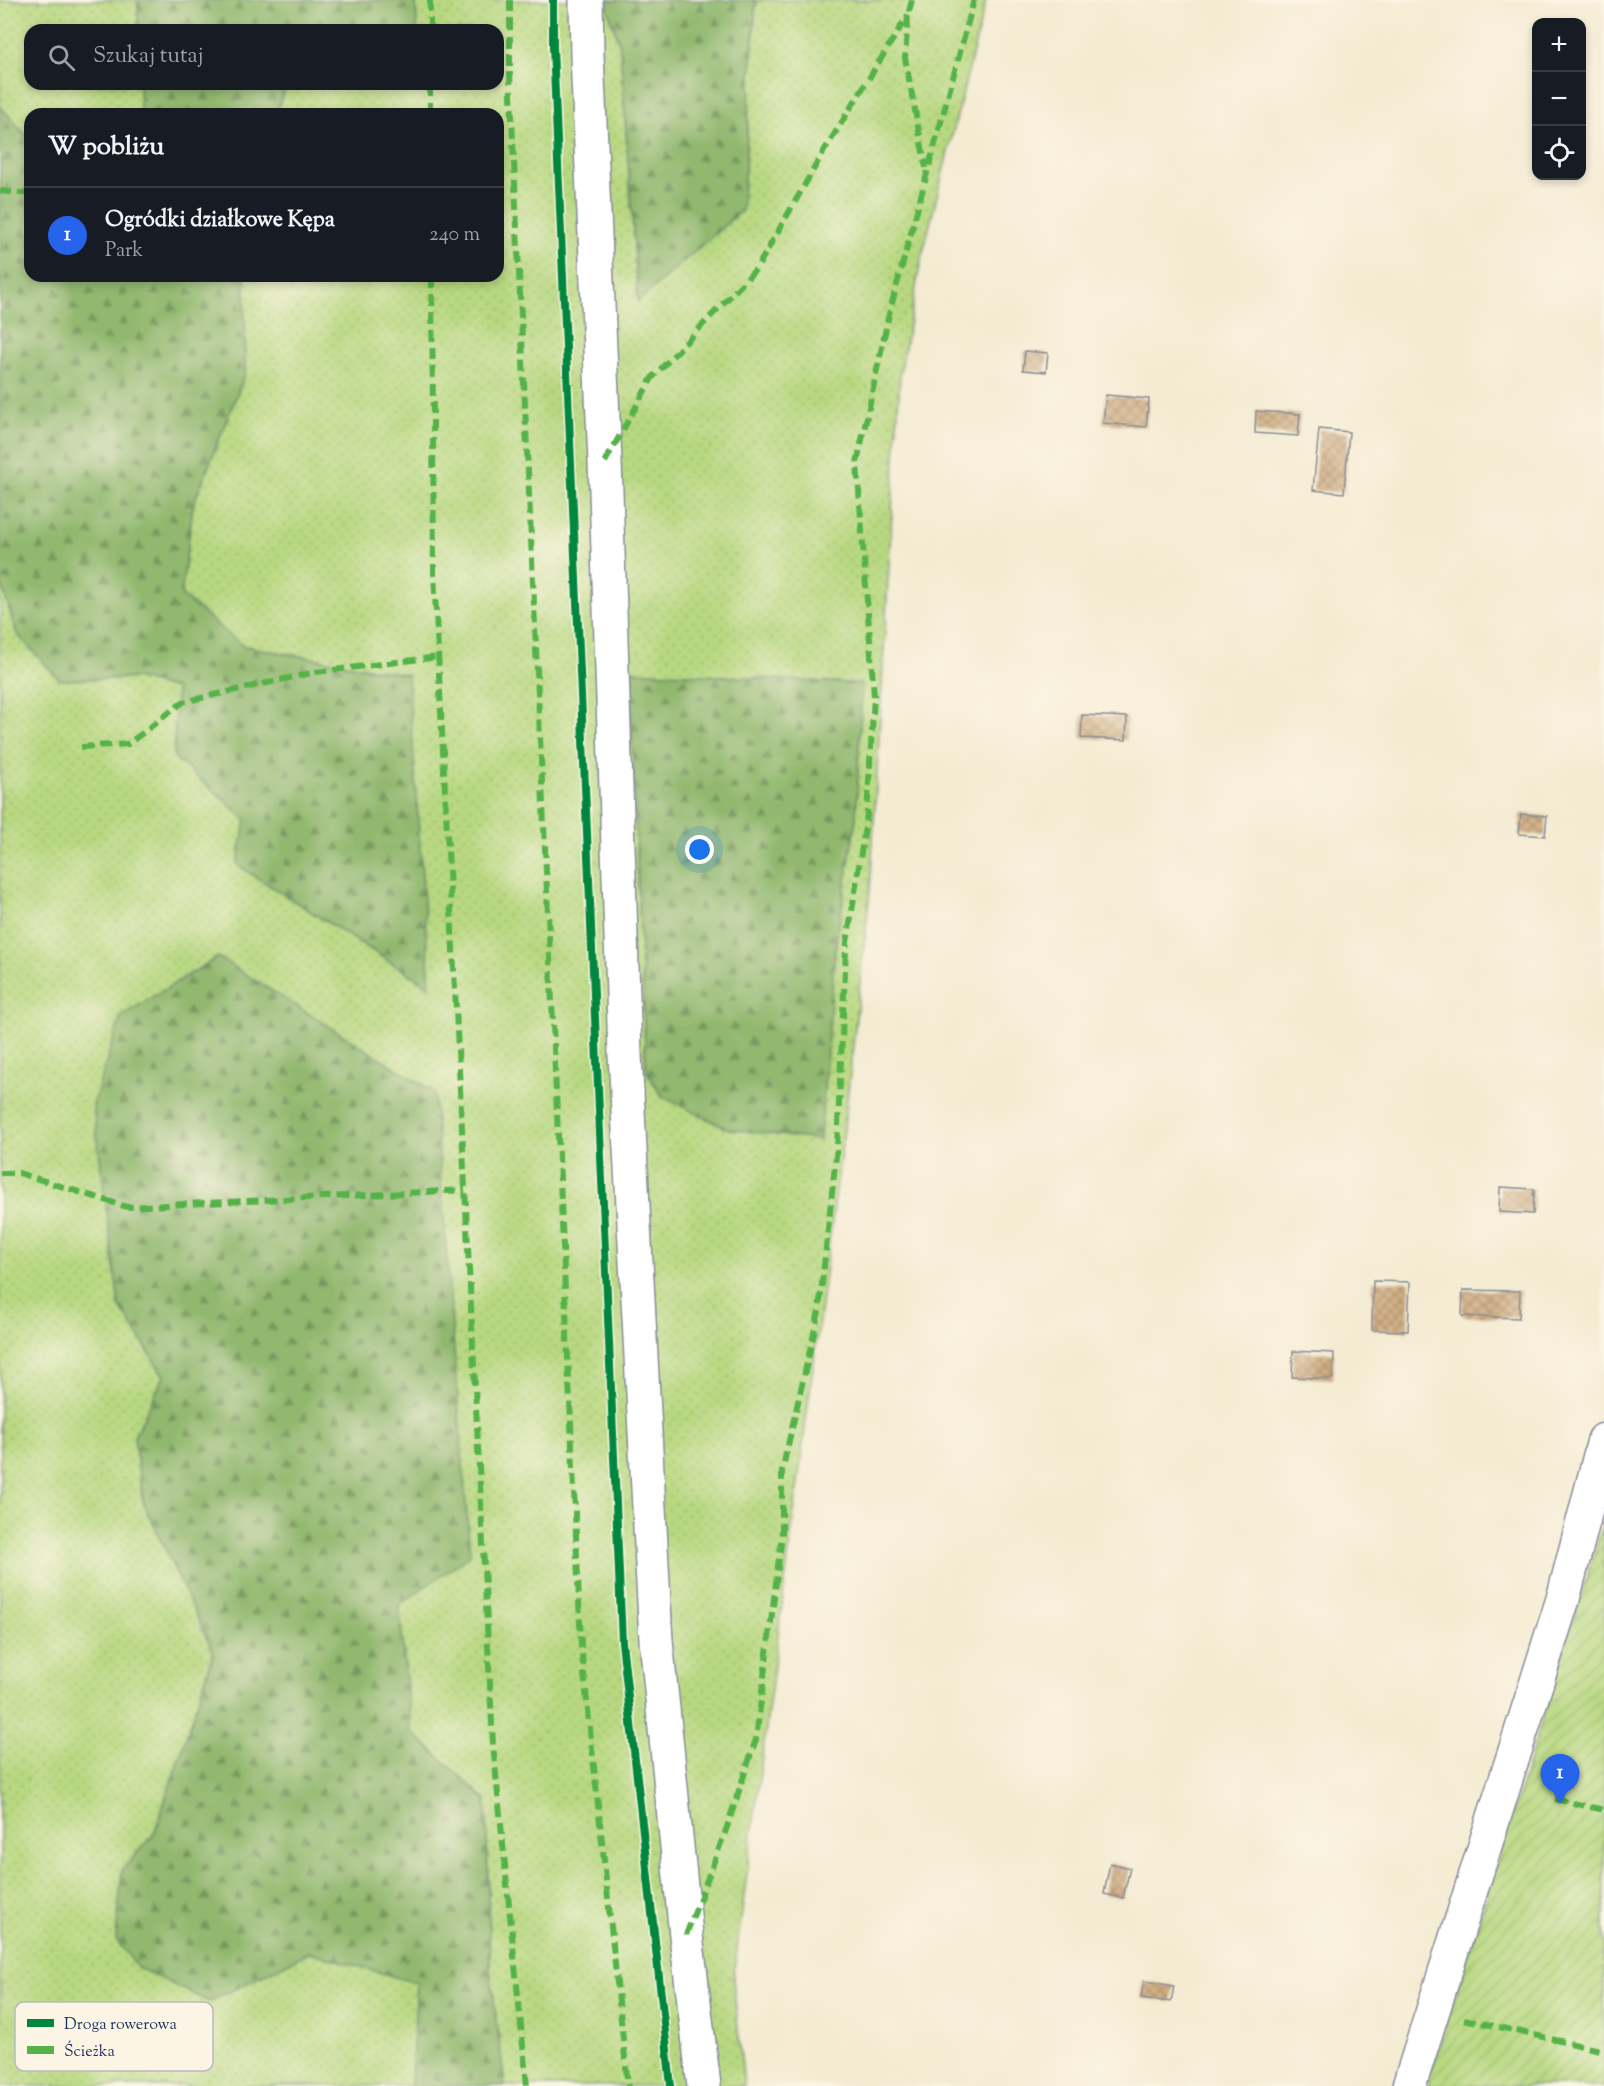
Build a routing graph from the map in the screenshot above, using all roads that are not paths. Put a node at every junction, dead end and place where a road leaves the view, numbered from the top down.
1 (586, 0) edge
2 (1604, 1440) edge
3 (704, 2086) edge
4 (1409, 2086) edge

1 - 3 lane
2 - 4 lane

